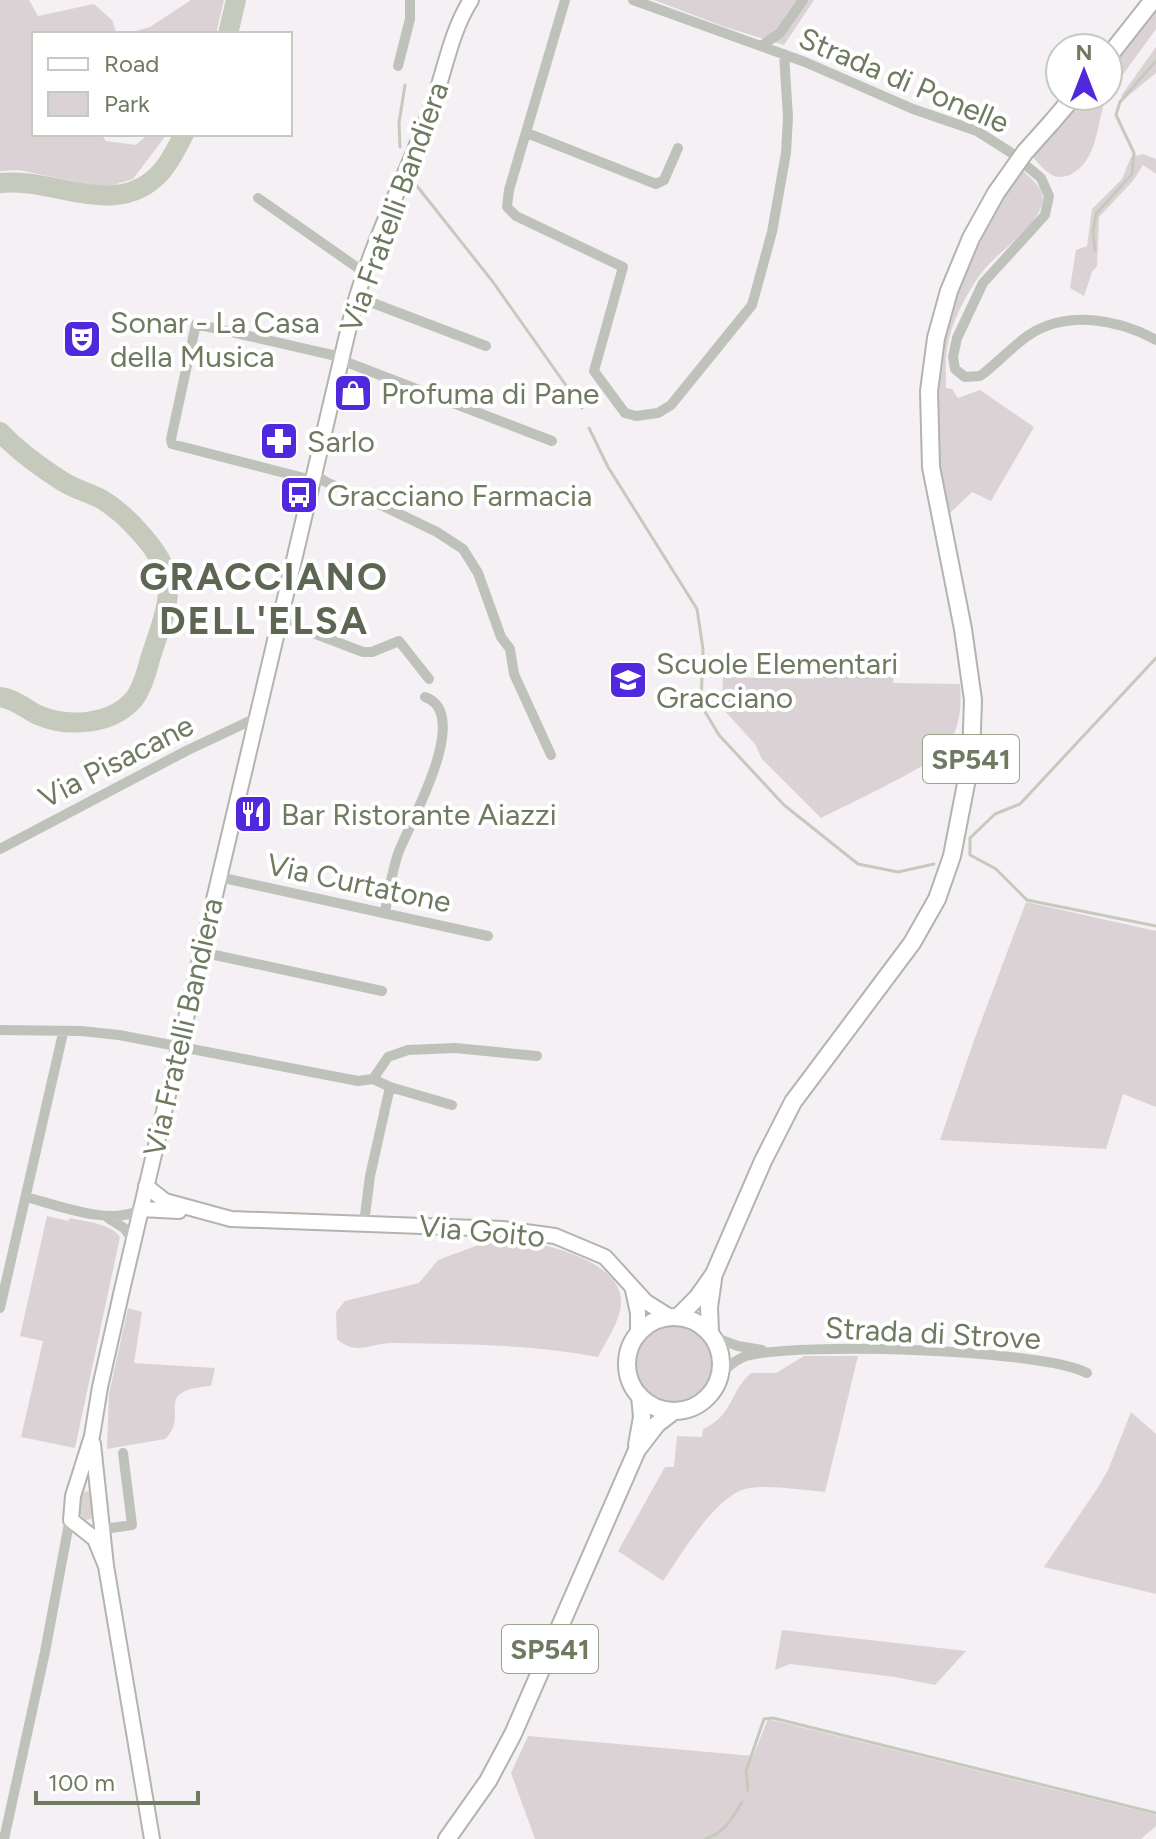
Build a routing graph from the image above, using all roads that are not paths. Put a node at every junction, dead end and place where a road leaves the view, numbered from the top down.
1 (457, 0) edge
2 (471, 0) edge
3 (565, 0) edge
4 (633, 0) edge
5 (803, 0) edge
6 (1153, 0) edge
7 (407, 1) edge
8 (456, 29) junction
9 (1124, 37) edge
10 (761, 46) junction
11 (784, 54) junction
12 (398, 66) dead end
13 (1060, 112) edge
14 (527, 133) junction
15 (678, 148) dead end
16 (258, 198) dead end
17 (365, 273) junction
18 (357, 297) junction
19 (1156, 340) edge
20 (486, 346) dead end
21 (341, 358) junction
22 (552, 441) dead end
23 (313, 477) junction
24 (279, 620) junction
25 (429, 679) dead end
26 (425, 697) dead end
27 (256, 718) junction
28 (551, 755) dead end
29 (0, 849) edge
30 (219, 877) junction
31 (385, 912) junction
32 (488, 936) dead end
33 (201, 952) junction
34 (382, 991) dead end
35 (0, 1030) edge
36 (63, 1033) junction
37 (179, 1045) junction
38 (537, 1056) dead end
39 (373, 1079) junction
40 (390, 1087) junction
41 (452, 1105) dead end
42 (146, 1186) junction
43 (26, 1197) junction
44 (141, 1209) junction
45 (192, 1210) junction
46 (107, 1217) junction
47 (364, 1223) junction
48 (133, 1240) junction
49 (714, 1274) junction
50 (631, 1286) junction
51 (0, 1308) edge
52 (674, 1317) junction
53 (638, 1333) junction
54 (711, 1334) junction
55 (776, 1352) junction
56 (721, 1373) junction
57 (1087, 1373) dead end
58 (640, 1396) junction
59 (674, 1411) junction
60 (92, 1436) junction
61 (637, 1450) junction
62 (123, 1453) dead end
63 (75, 1488) junction
64 (97, 1488) junction
65 (76, 1523) junction
66 (103, 1525) junction
67 (106, 1566) junction
68 (4, 1839) edge
69 (152, 1839) edge
70 (447, 1839) edge

1 - 8 main road, Via Fratelli Bandiera
2 - 8 main road, Via Fratelli Bandiera
3 - 14 street
4 - 10 street, Strada di Ponelle
5 - 10 street
6 - 9 main road
7 - 12 street
8 - 17 main road, Via Fratelli Bandiera
10 - 11 street, Strada di Ponelle
11 - 14 street
11 - 19 street, Strada di Ponelle
13 - 49 main road, SP541, bridge
14 - 15 street
16 - 17 street
17 - 18 main road, Via Fratelli Bandiera
18 - 20 street
18 - 21 main road, Via Fratelli Bandiera
21 - 22 street
21 - 23 main road, Via Fratelli Bandiera
21 - 23 street
23 - 24 main road, Via Fratelli Bandiera
23 - 28 street
24 - 25 street
24 - 27 main road, Via Fratelli Bandiera
26 - 31 street
27 - 29 street, Via Pisacane
27 - 30 main road, Via Fratelli Bandiera
30 - 31 street, Via Curtatone
30 - 33 main road, Via Fratelli Bandiera
31 - 32 street, Via Curtatone
33 - 34 street
33 - 37 main road, Via Fratelli Bandiera
35 - 36 street
36 - 37 street
36 - 43 street
37 - 39 street
37 - 42 main road, Via Fratelli Bandiera
38 - 39 street
39 - 40 street
40 - 41 street
40 - 47 street
42 - 44 main road, Via Fratelli Bandiera
42 - 45 main road, Via Goito
43 - 46 street
43 - 51 street
44 - 45 main road, Via Goito
44 - 46 street
44 - 48 main road, Via Fratelli Bandiera
45 - 47 main road, Via Goito
46 - 48 street
47 - 50 main road, Via Goito
48 - 60 main road, Via Fratelli Bandiera
49 - 52 main road, SP541
49 - 54 main road, SP541
50 - 52 main road, Via Goito
50 - 53 main road
52 - 53 main road, SP541
52 - 54 main road
53 - 58 main road, SP541
54 - 55 street, Strada di Strove
54 - 56 main road, SP541
55 - 56 street, Strada di Strove
55 - 57 street, Strada di Strove
56 - 59 main road, SP541
58 - 59 main road
58 - 61 main road, SP541
59 - 61 main road, SP541
60 - 63 main road, Via Fratelli Bandiera
60 - 64 main road, Via Fratelli Bandiera
61 - 70 main road, SP541
62 - 66 street
63 - 64 main road
63 - 65 main road, Via Fratelli Bandiera
64 - 66 main road, Via Fratelli Bandiera
65 - 66 main road
65 - 67 main road, Via Fratelli Bandiera
65 - 68 street
66 - 67 main road, Via Fratelli Bandiera
67 - 69 main road, Via Fratelli Bandiera

